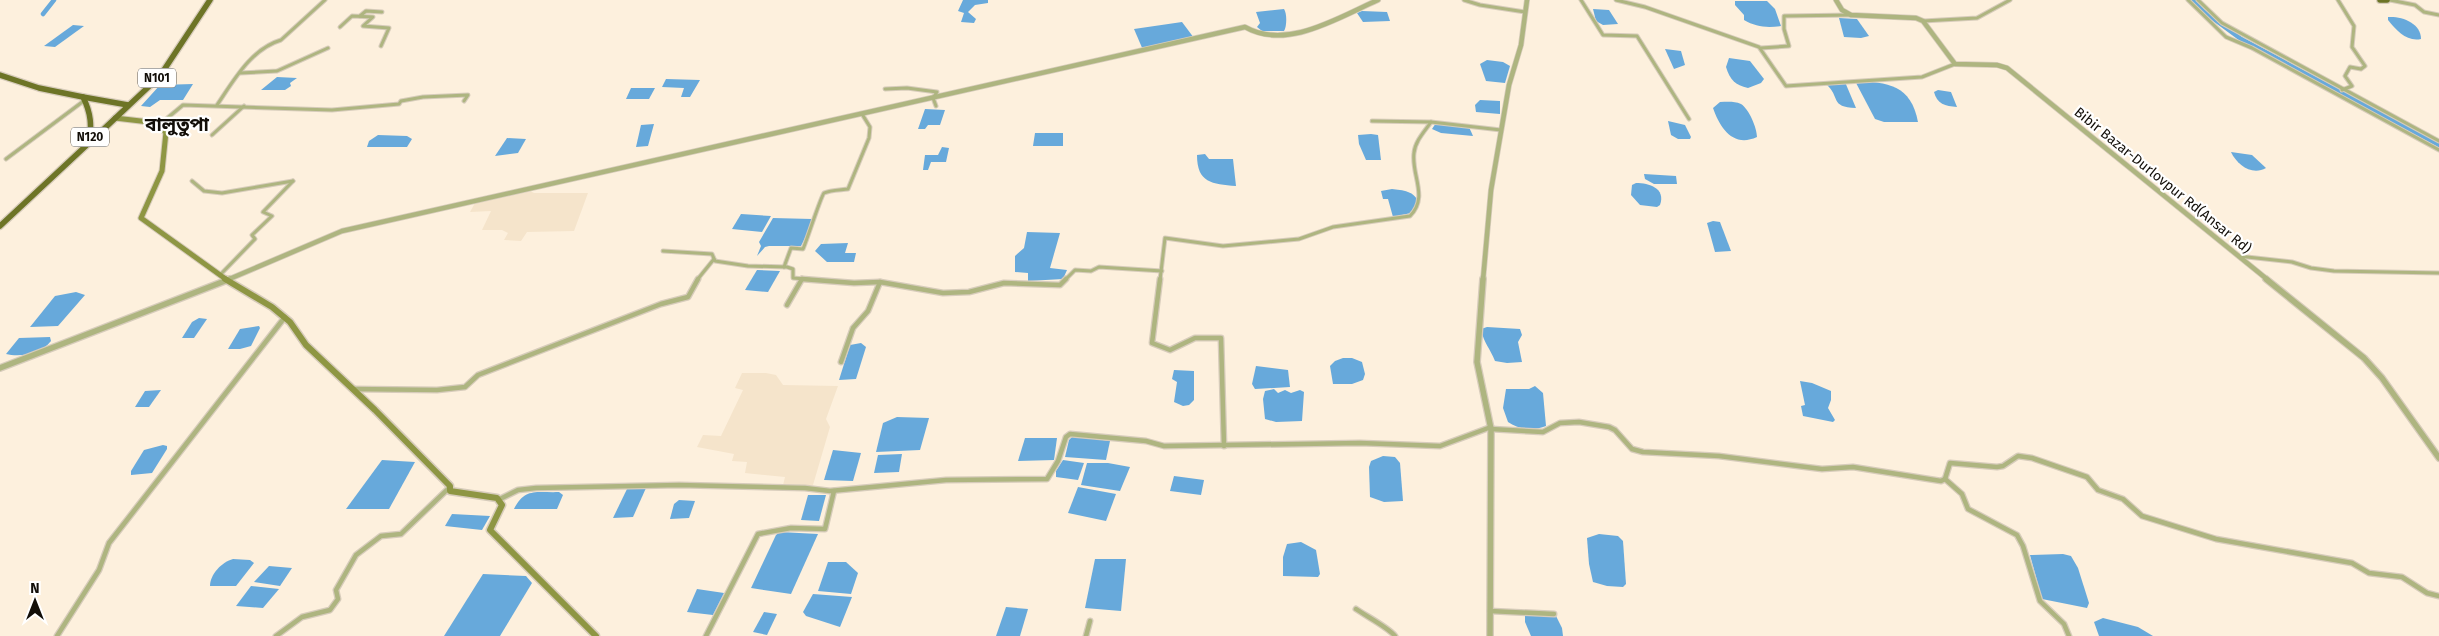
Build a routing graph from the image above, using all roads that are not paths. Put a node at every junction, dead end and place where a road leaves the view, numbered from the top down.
1 (210, 0) edge
2 (325, 0) edge
3 (1378, 0) edge
4 (1464, 0) edge
5 (1527, 0) edge
6 (1581, 0) edge
7 (1616, 0) edge
8 (1836, 0) edge
9 (2010, 0) edge
10 (2188, 0) edge
11 (2198, 0) edge
12 (2338, 0) edge
13 (2380, 0) edge
14 (2388, 0) edge
15 (382, 12) dead end
16 (1525, 12) junction
17 (360, 16) junction
18 (1851, 16) junction
19 (2439, 16) edge
20 (1923, 21) junction
21 (340, 27) dead end
22 (381, 46) dead end
23 (328, 48) dead end
24 (1761, 48) junction
25 (1955, 64) junction
26 (240, 73) junction
27 (0, 75) edge
28 (885, 89) dead end
29 (2342, 90) junction
30 (933, 98) junction
31 (84, 99) junction
32 (464, 101) dead end
33 (217, 105) junction
34 (128, 106) junction
35 (244, 106) junction
36 (936, 106) dead end
37 (862, 114) junction
38 (115, 118) junction
39 (1689, 119) dead end
40 (1372, 120) dead end
41 (1431, 122) junction
42 (159, 126) junction
43 (1501, 130) junction
44 (212, 135) dead end
45 (2439, 141) edge
46 (89, 143) junction
47 (2439, 150) edge
48 (6, 159) dead end
49 (192, 181) dead end
50 (0, 226) edge
51 (663, 251) dead end
52 (2238, 256) junction
53 (714, 259) junction
54 (784, 267) junction
55 (1162, 271) junction
56 (2439, 273) edge
57 (220, 275) junction
58 (802, 278) junction
59 (227, 280) junction
60 (880, 282) junction
61 (787, 305) dead end
62 (284, 317) junction
63 (841, 362) dead end
64 (0, 368) edge
65 (352, 389) junction
66 (1491, 428) junction
67 (1224, 446) junction
68 (2439, 458) edge
69 (1945, 479) junction
70 (450, 486) junction
71 (834, 491) junction
72 (498, 500) junction
73 (2439, 596) edge
74 (1356, 608) dead end
75 (1490, 612) junction
76 (1554, 614) dead end
77 (1090, 621) dead end
78 (57, 636) edge
79 (276, 636) edge
80 (596, 636) edge
81 (706, 636) edge
82 (1086, 636) edge
83 (1395, 636) edge
84 (1490, 636) edge
85 (2069, 636) edge

1 - 34 highway, N101
2 - 26 street
3 - 30 street
4 - 16 street
5 - 16 street
6 - 39 street
7 - 24 street
8 - 18 street
9 - 20 street
10 - 47 street
11 - 29 street
12 - 29 street
13 - 14 highway
14 - 19 street
15 - 17 street
16 - 43 street
17 - 21 street
17 - 22 street
18 - 20 street
18 - 24 street
20 - 25 street
23 - 26 street
24 - 25 street
25 - 52 street, Bibir Bazar-Durlovpur Rd(Ansar Rd)
26 - 33 street
27 - 31 highway
28 - 30 street
29 - 45 street
30 - 36 street
30 - 37 street
31 - 34 highway
31 - 46 highway, N120
31 - 48 street
32 - 35 street
33 - 35 street
33 - 42 street
34 - 38 highway, N101
35 - 44 street
37 - 54 street
37 - 59 street
38 - 42 main road
38 - 46 highway, N101
40 - 41 street
41 - 43 street
41 - 55 street
42 - 57 main road
43 - 66 street
46 - 50 highway, N120
49 - 57 street
51 - 53 street
52 - 56 street
52 - 68 street, Bibir Bazar-Durlovpur Rd(Ansar Rd)
53 - 54 street
53 - 65 street
54 - 58 street
55 - 60 street
55 - 67 street
57 - 59 main road
58 - 60 street
58 - 61 street
59 - 62 main road
59 - 64 street
60 - 63 street
62 - 65 main road
62 - 78 street
65 - 70 main road
66 - 67 street
66 - 69 street
66 - 75 street
67 - 71 street
69 - 73 street
69 - 85 street
70 - 72 main road
70 - 79 street
71 - 72 street
71 - 81 street
72 - 80 main road
74 - 83 street
75 - 76 street
75 - 84 street
77 - 82 street

